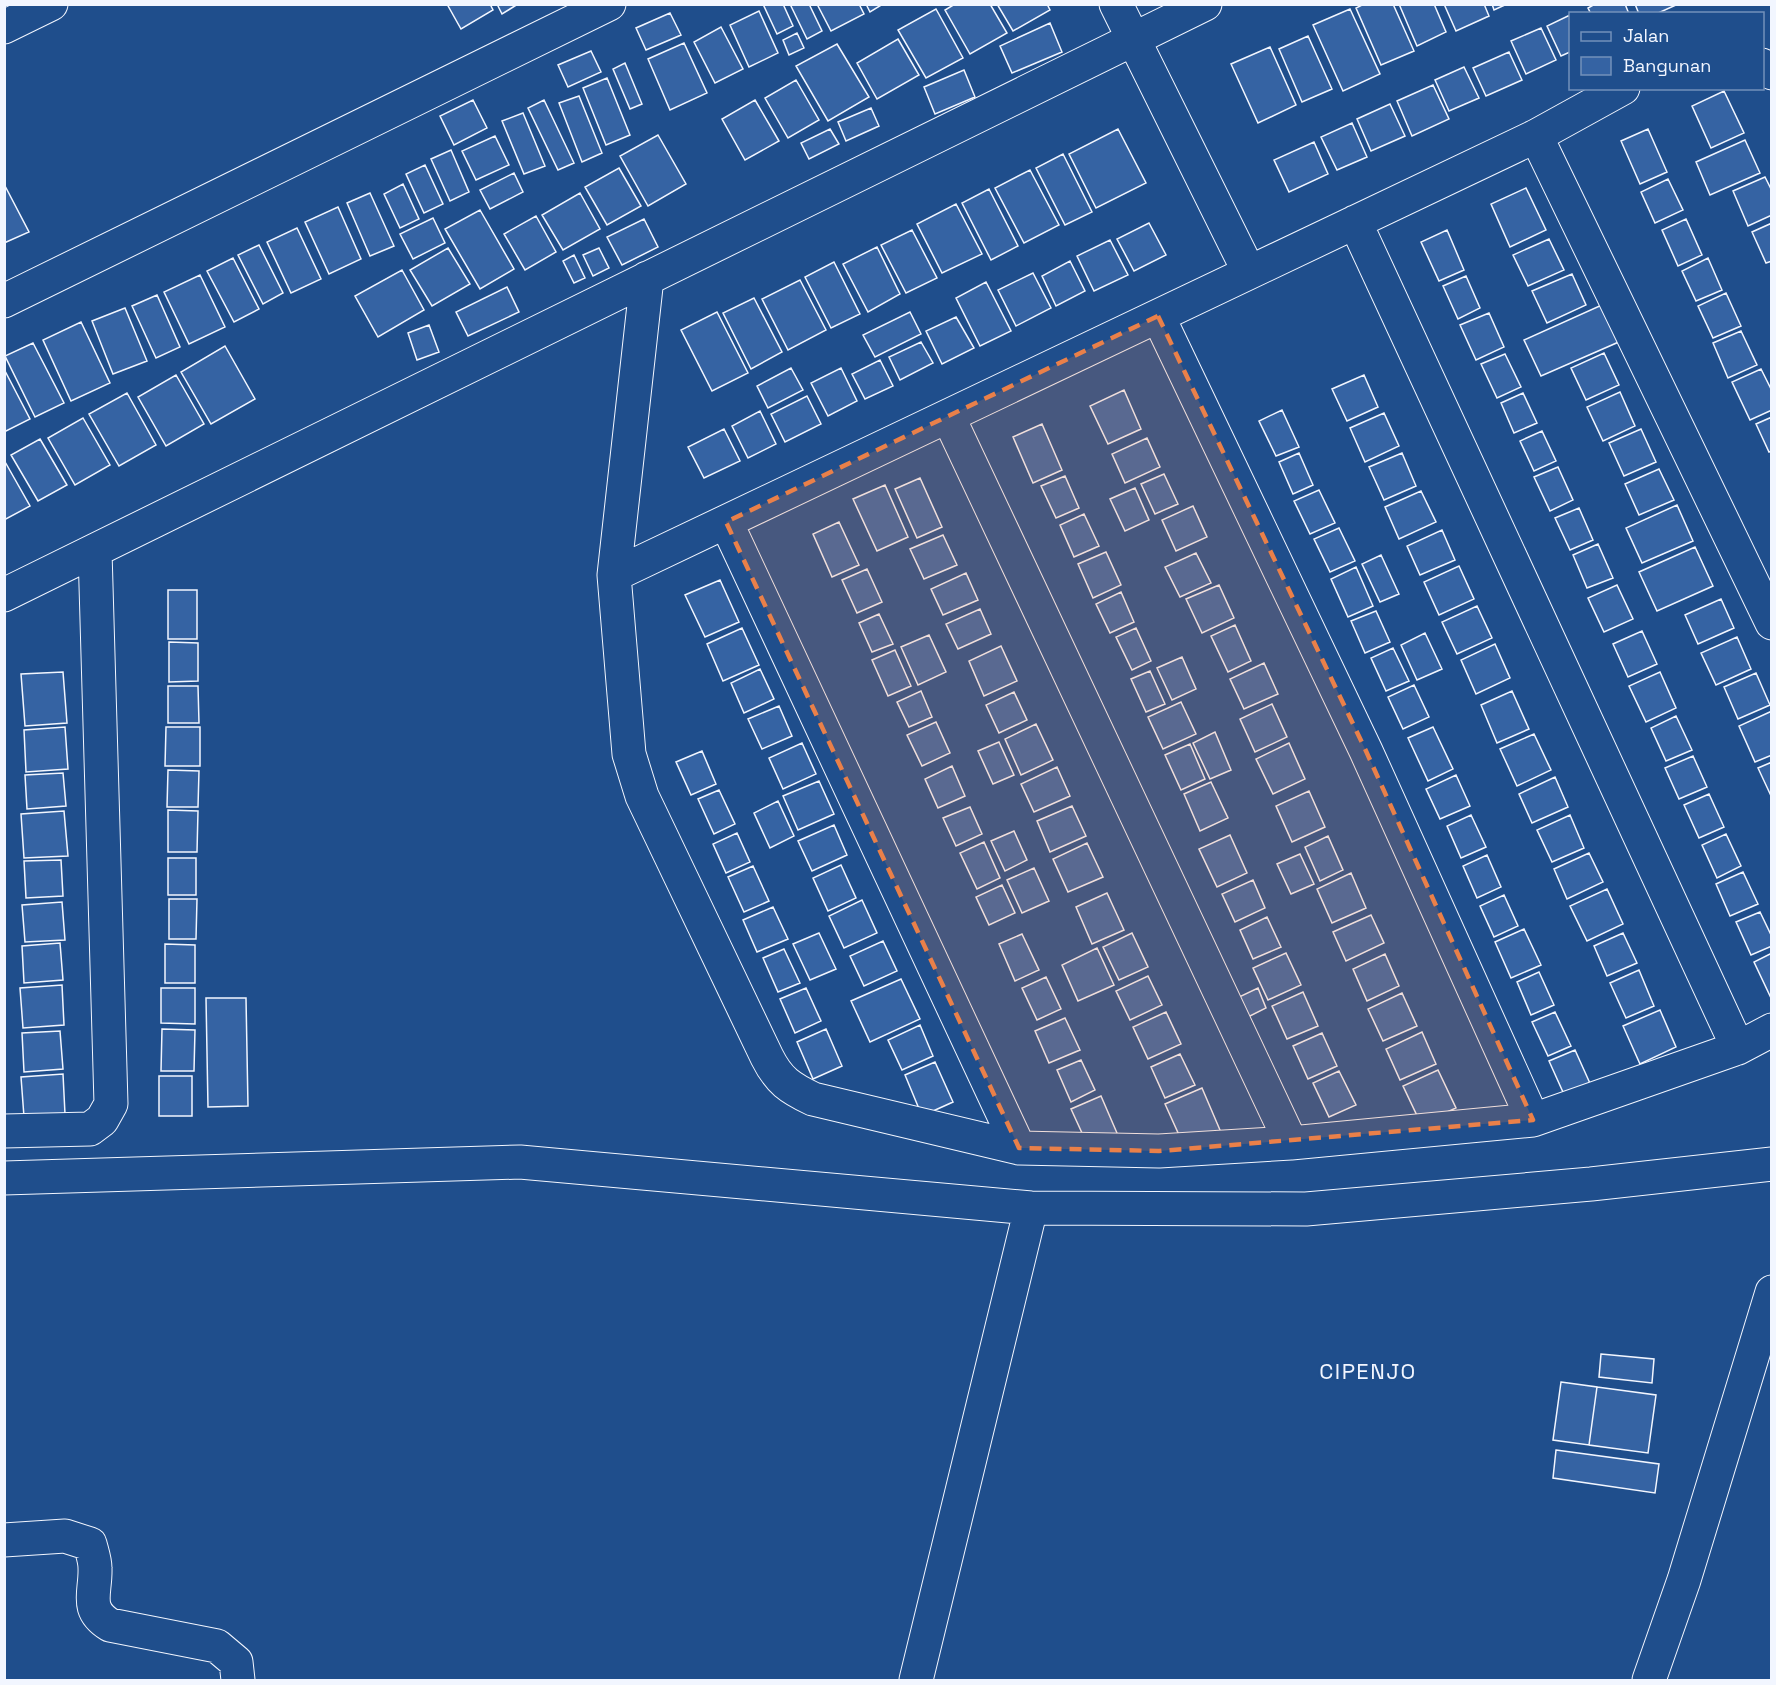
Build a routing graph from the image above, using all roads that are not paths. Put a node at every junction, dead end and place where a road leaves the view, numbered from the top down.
1 (51, 4) edge
2 (609, 4) edge
3 (1116, 4) edge
4 (1205, 4) edge
5 (4, 27) edge
6 (1133, 40) junction
7 (1619, 90) edge
8 (1536, 136) junction
9 (1355, 222) junction
10 (1249, 273) junction
11 (647, 278) junction
12 (4, 301) edge
13 (1158, 316) junction
14 (948, 416) junction
15 (726, 522) junction
16 (95, 551) junction
17 (614, 575) junction
18 (4, 595) edge
19 (1772, 623) edge
20 (1772, 1029) edge
21 (1738, 1048) junction
22 (1533, 1120) junction
23 (4, 1131) edge
24 (1292, 1143) junction
25 (1019, 1149) junction
26 (1772, 1164) edge
27 (4, 1178) edge
28 (1031, 1208) junction
29 (1772, 1292) edge
30 (4, 1540) edge
31 (238, 1680) edge
32 (916, 1680) edge
33 (1649, 1680) edge

1 - 5 street
2 - 12 street
3 - 6 street
4 - 6 street
6 - 10 street
6 - 11 street
7 - 8 street
8 - 9 street
8 - 19 street
9 - 10 street
9 - 21 street
10 - 13 street
11 - 16 street
11 - 17 street
13 - 14 street
13 - 22 street
14 - 15 street
14 - 24 street
15 - 17 street
15 - 25 street
16 - 18 street
16 - 23 street
17 - 25 street
20 - 21 street
21 - 22 street
22 - 24 street
24 - 25 street
26 - 28 street
27 - 28 street
28 - 32 street
29 - 33 street
30 - 31 street

